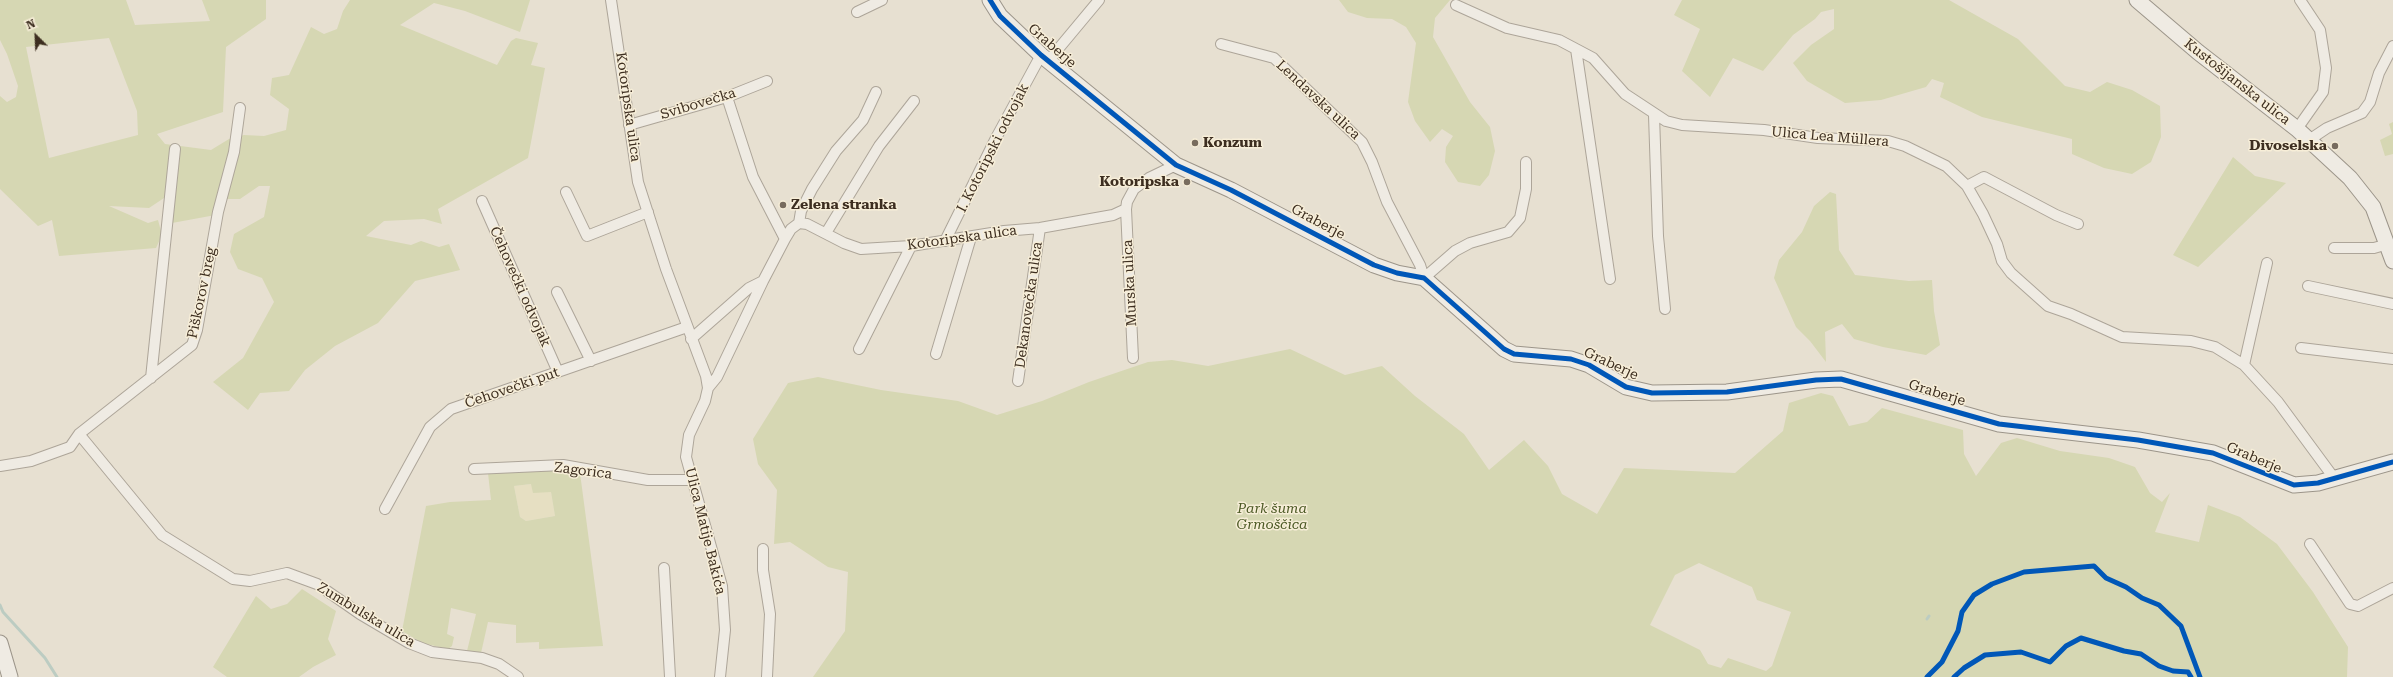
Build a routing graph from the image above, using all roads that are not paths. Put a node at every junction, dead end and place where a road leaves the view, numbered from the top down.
1 (611, 0) edge
2 (882, 0) edge
3 (990, 0) edge
4 (1099, 0) edge
5 (2137, 0) edge
6 (2300, 0) edge
7 (1456, 5) dead end
8 (857, 12) dead end
9 (1221, 44) dead end
10 (2393, 46) edge
11 (1576, 49) junction
12 (1045, 57) junction
13 (767, 81) dead end
14 (876, 92) dead end
15 (727, 97) junction
16 (914, 101) dead end
17 (240, 108) dead end
18 (1654, 115) junction
19 (629, 125) junction
20 (2297, 129) junction
21 (2309, 140) junction
22 (175, 149) dead end
23 (1526, 162) dead end
24 (1176, 165) junction
25 (1967, 186) junction
26 (566, 192) dead end
27 (482, 202) dead end
28 (1126, 209) junction
29 (648, 212) junction
30 (799, 224) junction
31 (2078, 224) dead end
32 (1040, 228) junction
33 (826, 233) junction
34 (972, 237) junction
35 (785, 239) junction
36 (945, 241) junction
37 (2388, 244) junction
38 (911, 246) junction
39 (2334, 248) dead end
40 (2393, 261) edge
41 (2267, 263) dead end
42 (1424, 278) junction
43 (1610, 279) dead end
44 (763, 281) junction
45 (2308, 286) dead end
46 (557, 292) dead end
47 (2393, 304) edge
48 (1665, 309) dead end
49 (687, 327) junction
50 (691, 339) junction
51 (2301, 348) dead end
52 (859, 349) dead end
53 (936, 354) dead end
54 (1133, 358) dead end
55 (2393, 359) edge
56 (591, 361) junction
57 (2244, 365) junction
58 (558, 372) junction
59 (151, 378) junction
60 (1018, 381) dead end
61 (708, 388) junction
62 (79, 434) junction
63 (2393, 462) edge
64 (0, 466) edge
65 (474, 469) dead end
66 (2334, 478) junction
67 (691, 480) junction
68 (385, 509) dead end
69 (2310, 544) dead end
70 (763, 549) dead end
71 (664, 568) dead end
72 (2393, 588) edge
73 (0, 643) edge
74 (10, 677) edge
75 (518, 677) edge
76 (670, 677) edge
77 (720, 677) edge
78 (767, 677) edge

1 - 19 street, Kotoripska ulica
2 - 8 street
3 - 12 street, Graberje
4 - 12 street, I. Kotoripski odvojak
5 - 20 street, Kustošijanska ulica
6 - 20 street
7 - 11 street, Ulica Lea Müllera
9 - 42 street, Lendavska ulica
10 - 21 street
11 - 18 street, Ulica Lea Müllera
11 - 43 street
12 - 24 street, Graberje
12 - 36 street, I. Kotoripski odvojak
13 - 15 street, Svibovečka
14 - 30 street
15 - 19 street, Svibovečka
15 - 35 street
16 - 33 street
17 - 59 street, Piškorov breg
18 - 25 street, Ulica Lea Müllera
18 - 48 street
19 - 29 street, Kotoripska ulica
20 - 21 street, Kustošijanska ulica
21 - 37 street, Kustošijanska ulica
22 - 59 street
23 - 42 street
24 - 28 street
24 - 42 street, Graberje
25 - 31 street
25 - 57 street, Ulica Lea Müllera
26 - 29 street
27 - 58 street, Čehovečki odvojak
28 - 32 street, Kotoripska ulica
28 - 54 street, Murska ulica
29 - 49 street, Kotoripska ulica
30 - 33 street, Kotoripska ulica
30 - 35 street
32 - 34 street, Kotoripska ulica
32 - 60 street, Dekanovečka ulica
33 - 38 street, Kotoripska ulica
34 - 36 street, Kotoripska ulica
34 - 53 street
35 - 44 street
36 - 38 street, Kotoripska ulica
37 - 39 street
37 - 40 street, Kustošijanska ulica
38 - 52 street
41 - 57 street
42 - 66 street, Graberje
44 - 50 street
44 - 61 street
45 - 47 street
46 - 56 street
49 - 50 street, Kotoripska ulica
49 - 56 street, Čehovečki put
50 - 61 street, Kotoripska ulica
51 - 55 street
56 - 58 street, Čehovečki put
57 - 66 street, Ulica Lea Müllera
58 - 68 street, Čehovečki put
59 - 62 street, Piškorov breg
61 - 67 street, Ulica Matije Bakića
62 - 64 street, Piškorov breg
62 - 75 street, Zumbulska ulica
63 - 66 street, Graberje
65 - 67 street, Zagorica
67 - 77 street, Ulica Matije Bakića
69 - 72 street
70 - 78 street
71 - 76 street
73 - 74 street

